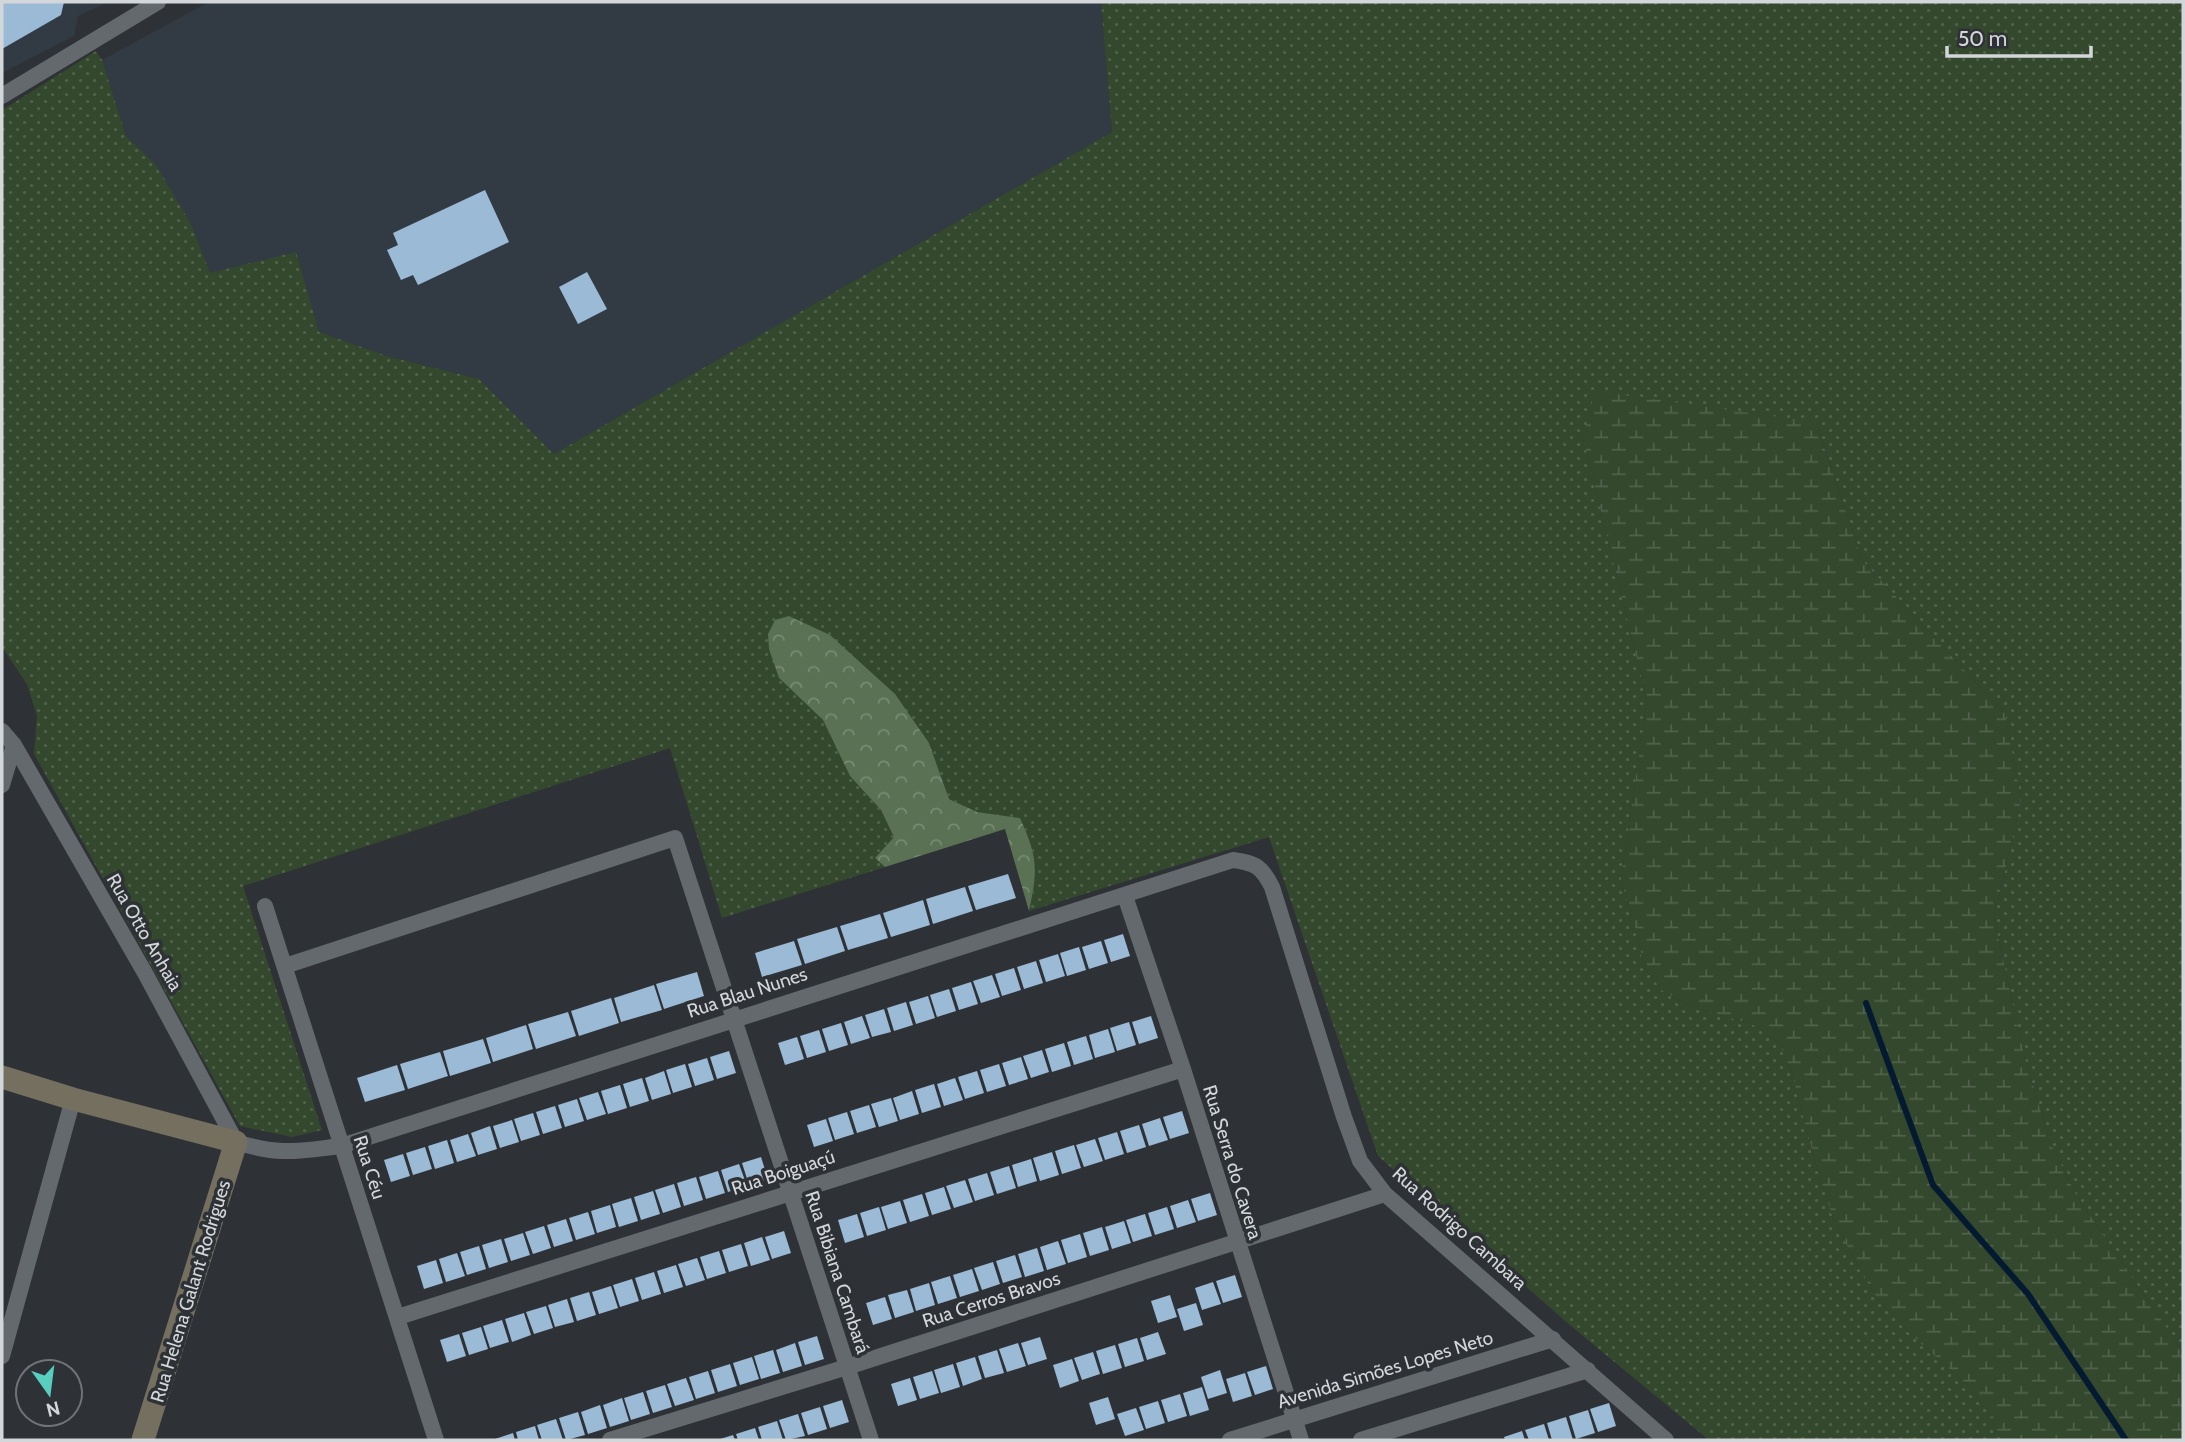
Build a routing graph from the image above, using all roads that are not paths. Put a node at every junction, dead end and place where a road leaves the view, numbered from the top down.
1 (158, 2) edge
2 (2, 96) edge
3 (2, 731) edge
4 (13, 745) junction
5 (2, 785) edge
6 (1266, 874) joint
7 (1125, 896) junction
8 (264, 906) dead end
9 (285, 966) junction
10 (734, 1018) junction
11 (1183, 1069) junction
12 (2, 1077) edge
13 (73, 1099) junction
14 (236, 1142) junction
15 (341, 1146) junction
16 (790, 1192) junction
17 (1385, 1194) junction
18 (1236, 1242) junction
19 (398, 1317) junction
20 (1553, 1339) junction
21 (2, 1356) edge
22 (847, 1367) junction
23 (1588, 1370) junction
24 (1293, 1420) junction
25 (143, 1440) edge
26 (436, 1440) edge
27 (610, 1440) edge
28 (871, 1440) edge
29 (1230, 1440) edge
30 (1301, 1440) edge
31 (1361, 1440) edge
32 (1666, 1440) edge

1 - 2 street
3 - 4 street, Rua Otto Anhaia
4 - 5 street
4 - 14 street, Rua Otto Anhaia
6 - 7 street, Rua Blau Nunes
6 - 17 street, Rua Rodrigo Cambara
7 - 10 street, Rua Blau Nunes
7 - 11 street, Rua Serra do Cavera
8 - 9 street, Rua Céu
9 - 10 street, Rua Bibiana Cambará
9 - 15 street, Rua Céu
10 - 15 street, Rua Blau Nunes
10 - 16 street, Rua Bibiana Cambará
11 - 16 street, Rua Boiguaçú
11 - 18 street, Rua Serra do Cavera
12 - 13 street
13 - 14 street
13 - 21 street
14 - 15 street, Rua Blau Nunes
14 - 25 street, Rua Helena Galant Rodrigues
15 - 19 street, Rua Céu
16 - 19 street, Rua Boiguaçú
16 - 22 street, Rua Bibiana Cambará
17 - 18 street, Rua Cerros Bravos
17 - 20 street, Rua Rodrigo Cambara
18 - 22 street, Rua Cerros Bravos
18 - 24 street, Rua Serra do Cavera
19 - 26 street, Rua Céu
20 - 23 street, Rua Rodrigo Cambara
20 - 24 street, Avenida Simões Lopes Neto
22 - 27 street, Rua Cerros Bravos
22 - 28 street, Rua Bibiana Cambará
23 - 31 street
23 - 32 street, Rua Rodrigo Cambara
24 - 29 street, Avenida Simões Lopes Neto
24 - 30 street, Rua Serra do Cavera

